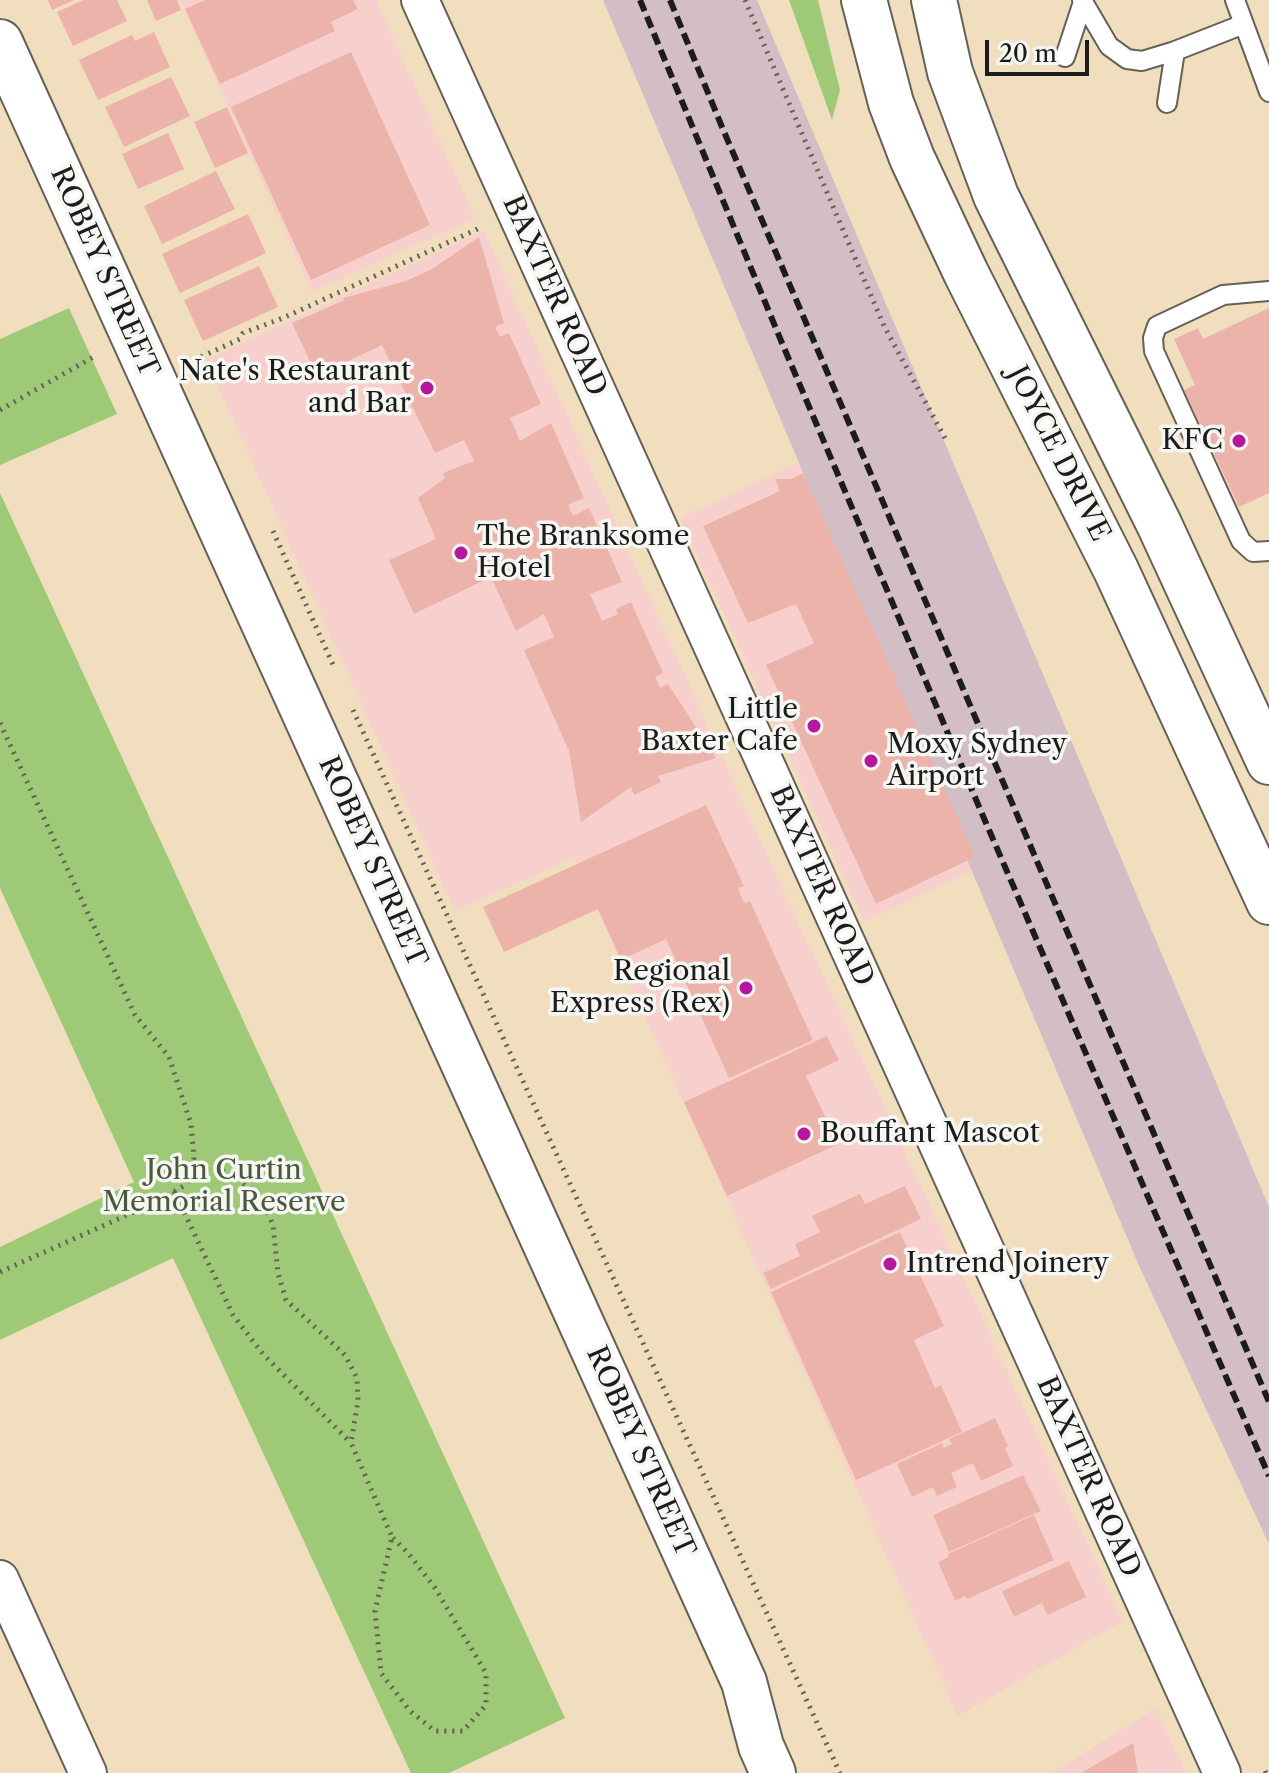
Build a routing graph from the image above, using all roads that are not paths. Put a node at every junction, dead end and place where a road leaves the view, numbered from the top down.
1 (420, 0) edge
2 (864, 0) edge
3 (934, 0) edge
4 (1235, 0) edge
5 (1082, 1) edge
6 (1244, 24) junction
7 (0, 42) edge
8 (1175, 51) junction
9 (1065, 57) dead end
10 (1269, 92) edge
11 (1167, 103) dead end
12 (1269, 291) edge
13 (1269, 551) edge
14 (1269, 762) edge
15 (1269, 902) edge
16 (0, 1579) edge
17 (744, 1682) junction
18 (88, 1773) edge
19 (773, 1773) edge
20 (805, 1773) edge
21 (1222, 1773) edge

1 - 21 street, BAXTER ROAD
2 - 15 street, JOYCE DRIVE
3 - 14 street, JOYCE DRIVE
4 - 6 lane
5 - 8 lane
5 - 9 lane
6 - 8 lane
6 - 10 lane
7 - 17 street, ROBEY STREET
8 - 11 lane
12 - 13 lane
16 - 18 street
17 - 19 street, ROBEY STREET
17 - 20 street, ROBEY STREET

